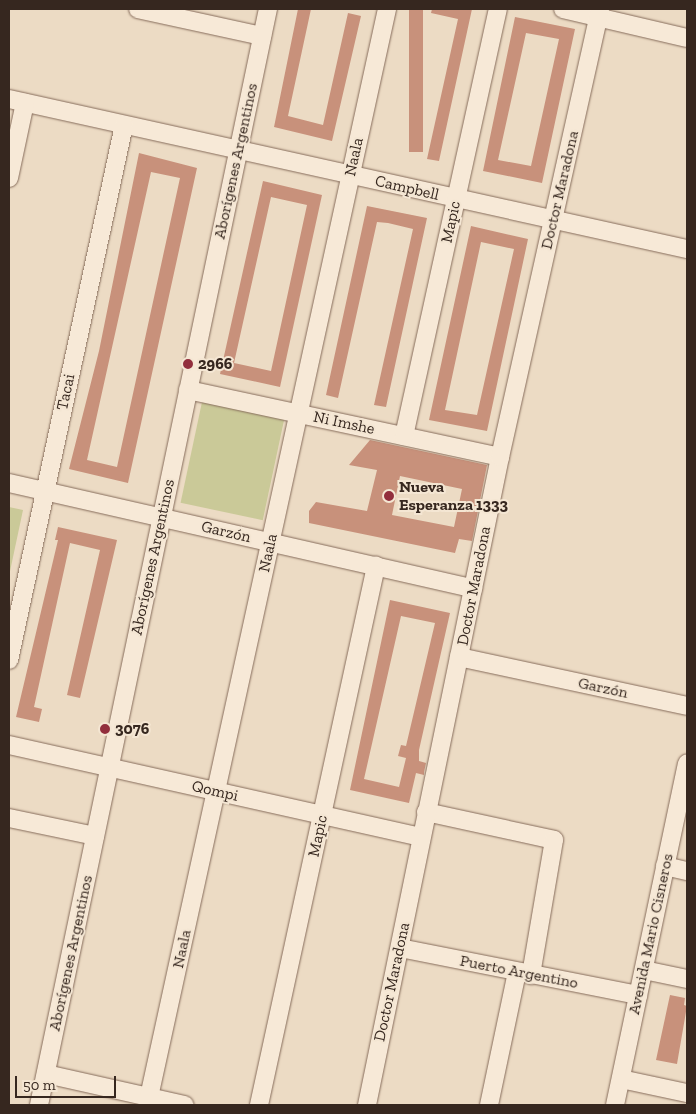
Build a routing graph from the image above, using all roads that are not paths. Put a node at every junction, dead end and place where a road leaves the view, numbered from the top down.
1 (138, 9) edge
2 (268, 9) edge
3 (387, 9) edge
4 (498, 9) edge
5 (563, 9) edge
6 (600, 12) edge
7 (262, 36) junction
8 (687, 38) edge
9 (17, 101) edge
10 (124, 125) junction
11 (238, 150) junction
12 (350, 175) junction
13 (9, 178) edge
14 (456, 199) junction
15 (554, 219) junction
16 (687, 250) edge
17 (188, 390) junction
18 (298, 413) junction
19 (404, 436) junction
20 (500, 457) junction
21 (9, 483) edge
22 (45, 491) junction
23 (162, 517) junction
24 (270, 542) junction
25 (376, 566) junction
26 (473, 588) junction
27 (459, 657) junction
28 (9, 660) edge
29 (687, 706) edge
30 (9, 745) edge
31 (687, 763) edge
32 (110, 766) junction
33 (216, 791) junction
34 (426, 812) junction
35 (322, 815) junction
36 (9, 818) edge
37 (95, 836) junction
38 (421, 837) junction
39 (665, 866) junction
40 (687, 871) edge
41 (400, 948) junction
42 (644, 970) junction
43 (524, 974) junction
44 (687, 979) edge
45 (638, 996) junction
46 (46, 1074) junction
47 (621, 1079) junction
48 (687, 1093) edge
49 (149, 1097) junction
50 (39, 1105) edge
51 (185, 1105) edge
52 (259, 1105) edge
53 (367, 1105) edge
54 (489, 1105) edge
55 (615, 1105) edge

1 - 7 street
2 - 7 street, Aborígenes Argentinos
3 - 12 street, Naala
4 - 14 street, Mapic
5 - 6 street
6 - 8 street
6 - 15 street, Doctor Maradona
7 - 11 street, Aborígenes Argentinos
9 - 10 street, Campbell
9 - 13 street
10 - 11 street, Campbell
10 - 22 street, Tacai
11 - 12 street, Campbell
11 - 17 street, Aborígenes Argentinos
12 - 14 street, Campbell
12 - 18 street, Naala
14 - 15 street, Campbell
14 - 19 street, Mapic
15 - 16 street, Campbell
15 - 20 street, Doctor Maradona
17 - 18 street, Ni Imshe
17 - 23 street, Aborígenes Argentinos
18 - 19 street, Ni Imshe
18 - 24 street, Naala
19 - 20 street, Ni Imshe
20 - 26 street, Doctor Maradona
21 - 22 street, Garzón
22 - 23 street, Garzón
22 - 28 street, Tacai
23 - 24 street, Garzón
23 - 32 street, Aborígenes Argentinos
24 - 25 street, Garzón
24 - 33 street, Naala
25 - 26 street, Garzón
25 - 35 street, Mapic
26 - 27 street, Doctor Maradona
27 - 29 street, Garzón
27 - 34 street, Doctor Maradona
30 - 32 street, Qompi
31 - 39 street, Avenida Mario Cisneros
32 - 33 street, Qompi
32 - 37 street, Aborígenes Argentinos
33 - 35 street, Qompi
33 - 49 street, Naala
34 - 38 street, Doctor Maradona
34 - 43 street
35 - 38 street, Qompi
35 - 52 street, Mapic
36 - 37 street
37 - 46 street, Aborígenes Argentinos
38 - 41 street, Doctor Maradona
39 - 40 street
39 - 42 street, Avenida Mario Cisneros
41 - 43 street, Puerto Argentino
41 - 53 street, Doctor Maradona
42 - 44 street
42 - 45 street, Avenida Mario Cisneros
43 - 45 street, Puerto Argentino
43 - 54 street
45 - 47 street, Avenida Mario Cisneros
46 - 49 street
46 - 50 street, Aborígenes Argentinos
47 - 48 street
47 - 55 street, Avenida Mario Cisneros
49 - 51 street

